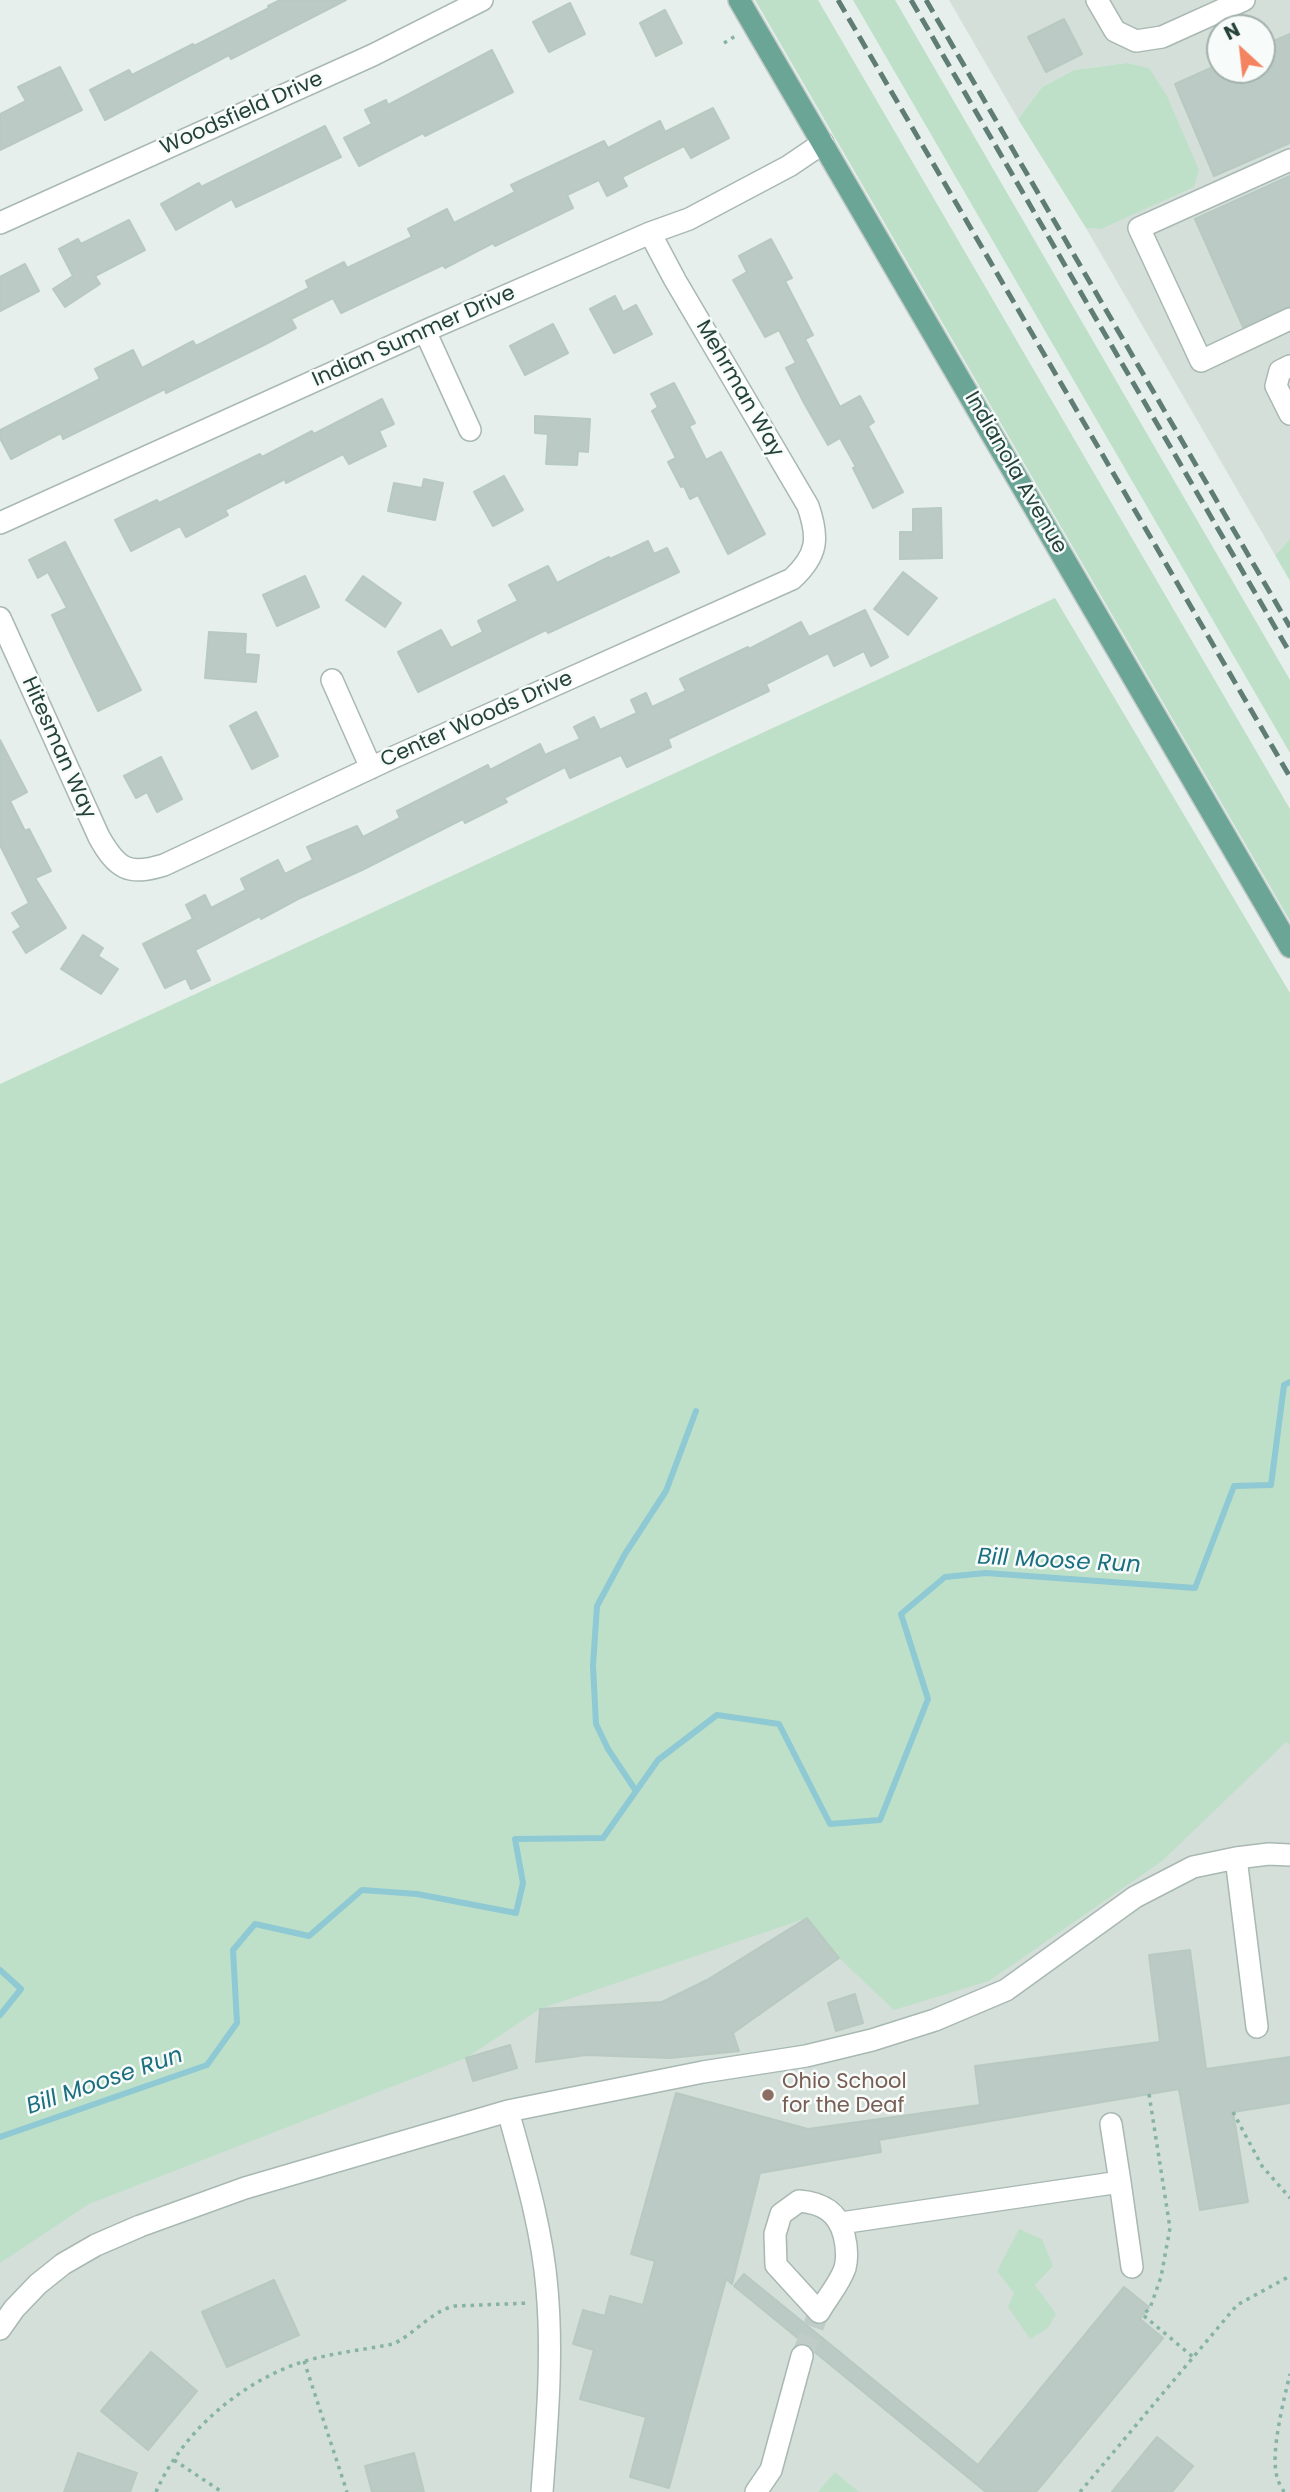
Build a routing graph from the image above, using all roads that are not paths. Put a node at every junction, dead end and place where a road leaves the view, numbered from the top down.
1 (482, 0) edge
2 (739, 0) edge
3 (1097, 0) edge
4 (1244, 0) edge
5 (824, 142) junction
6 (1290, 159) edge
7 (0, 223) edge
8 (650, 233) junction
9 (1290, 319) edge
10 (425, 331) junction
11 (1290, 366) edge
12 (1290, 414) edge
13 (470, 430) dead end
14 (0, 523) edge
15 (814, 549) joint
16 (0, 618) edge
17 (332, 680) dead end
18 (371, 768) junction
19 (127, 870) joint
20 (1290, 947) edge
21 (1290, 1855) edge
22 (1236, 1858) junction
23 (1257, 2027) dead end
24 (508, 2111) junction
25 (1111, 2124) dead end
26 (1120, 2182) junction
27 (841, 2223) junction
28 (1132, 2267) dead end
29 (0, 2329) edge
30 (802, 2356) tunnel mouth
31 (542, 2492) edge
32 (756, 2492) edge

1 - 7 street, Woodsfield Drive
2 - 5 main road, Indianola Avenue
3 - 4 street
5 - 8 street, Indian Summer Drive
5 - 20 main road, Indianola Avenue
6 - 9 street
8 - 10 street, Indian Summer Drive
8 - 15 street, Mehrman Way
10 - 13 street
10 - 14 street, Indian Summer Drive
11 - 12 street
15 - 18 street, Center Woods Drive
16 - 19 street, Hitesman Way
17 - 18 street
18 - 19 street, Center Woods Drive
21 - 22 street
22 - 23 street
22 - 24 street
24 - 29 street
24 - 31 street
25 - 26 street
26 - 27 street
26 - 28 street
27 - 27 street
30 - 32 street

